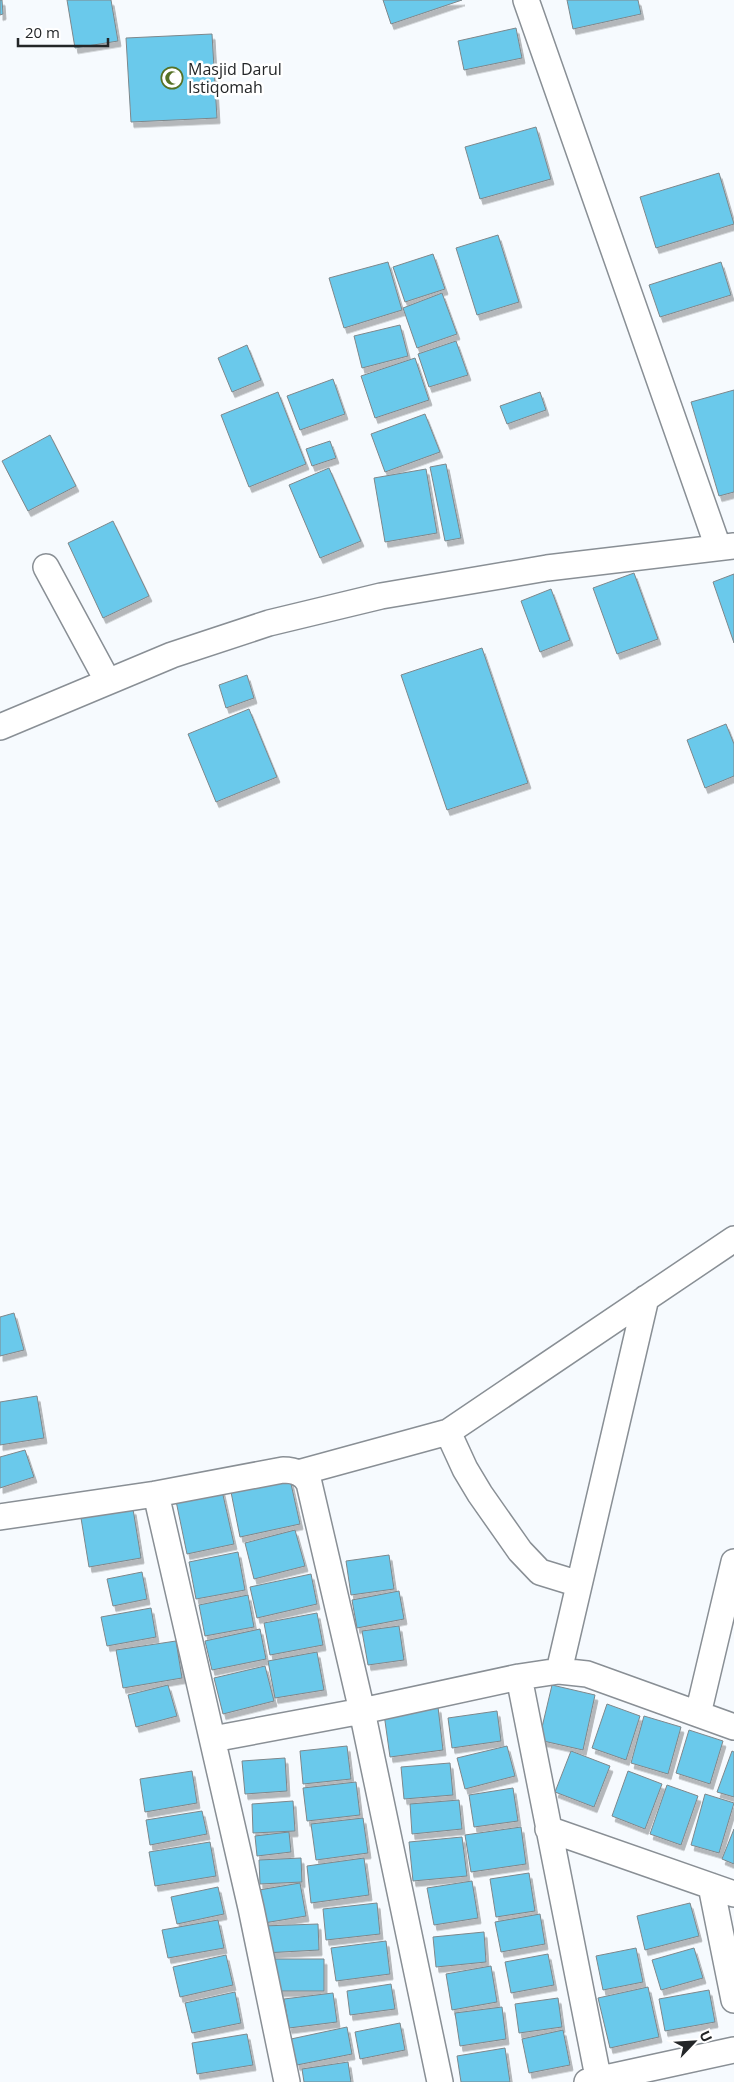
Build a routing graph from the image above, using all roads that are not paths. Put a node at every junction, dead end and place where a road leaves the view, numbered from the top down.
1 (526, 0) edge
2 (726, 547) edge
3 (46, 567) dead end
4 (108, 680) junction
5 (0, 727) edge
6 (734, 1239) edge
7 (646, 1298) junction
8 (448, 1432) junction
9 (298, 1472) junction
10 (156, 1494) junction
11 (0, 1517) edge
12 (734, 1562) edge
13 (579, 1584) junction
14 (559, 1671) junction
15 (519, 1677) junction
16 (362, 1711) junction
17 (698, 1714) junction
18 (734, 1727) edge
19 (213, 1739) junction
20 (548, 1829) junction
21 (711, 1886) junction
22 (734, 1894) edge
23 (734, 2000) edge
24 (734, 2050) edge
25 (595, 2081) edge
26 (287, 2082) edge
27 (440, 2082) edge

1 - 2 street
2 - 4 street
3 - 4 street
4 - 5 street
6 - 7 street
7 - 8 street
7 - 13 street
8 - 9 street
8 - 13 street
9 - 10 street
9 - 16 street
10 - 11 street
10 - 19 street
12 - 17 street
13 - 14 street
14 - 15 street
14 - 17 street
15 - 16 street
15 - 20 street
16 - 19 street
16 - 27 street
17 - 18 street
19 - 26 street
20 - 21 street
20 - 25 street
21 - 22 street
21 - 23 street
24 - 25 street

